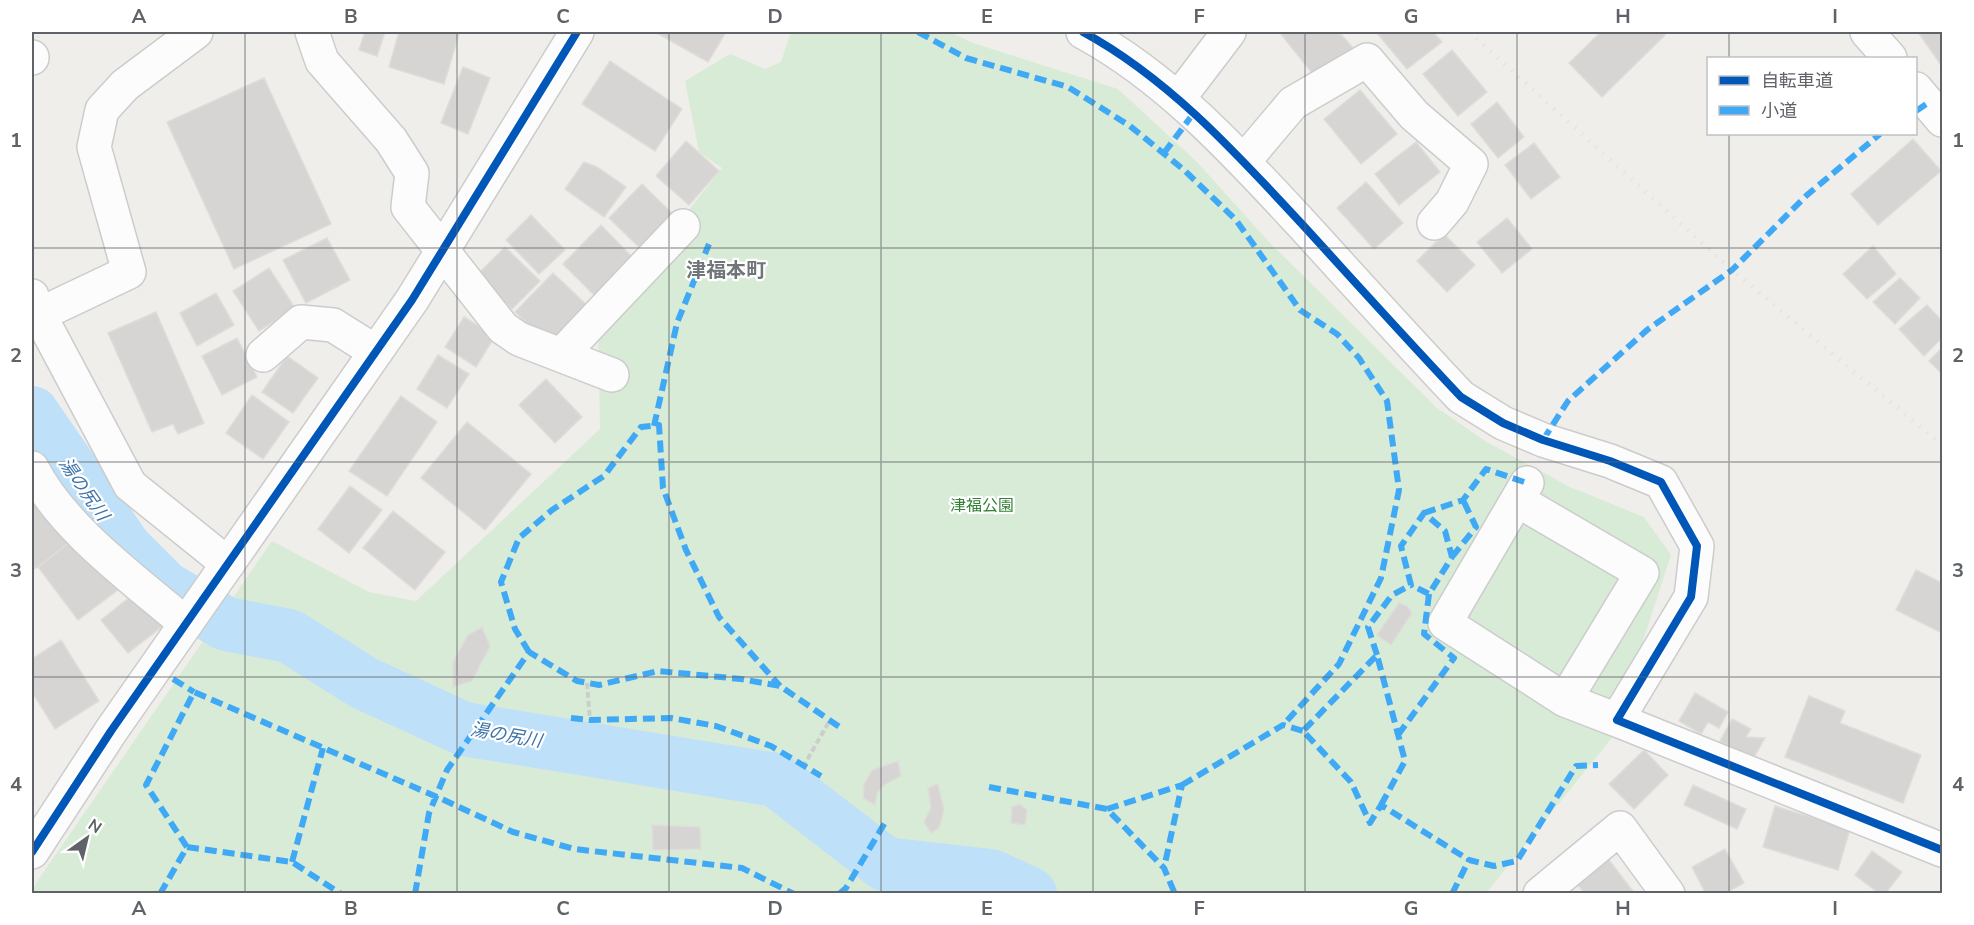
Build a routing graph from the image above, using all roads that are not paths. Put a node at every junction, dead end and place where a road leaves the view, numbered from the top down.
1 (196, 32) edge
2 (312, 32) edge
3 (577, 32) edge
4 (1083, 32) edge
5 (1229, 32) edge
6 (1867, 32) edge
7 (1889, 57) edge
8 (1178, 99) junction
9 (1244, 161) junction
10 (1434, 223) dead end
11 (683, 226) dead end
12 (443, 249) junction
13 (33, 309) edge
14 (376, 352) junction
15 (262, 355) dead end
16 (561, 355) junction
17 (612, 375) dead end
18 (32, 468) edge
19 (228, 564) junction
20 (186, 624) junction
21 (1564, 700) junction
22 (1617, 720) junction
23 (1942, 850) edge
24 (32, 852) edge
25 (1540, 894) edge
26 (1668, 894) edge

1 - 13 street
2 - 12 street
3 - 12 street
4 - 8 street
5 - 8 street
6 - 7 street
8 - 9 street
9 - 10 street
9 - 22 street
11 - 16 street
12 - 14 street
12 - 16 street
13 - 19 street
14 - 15 street
14 - 19 street
16 - 17 street
18 - 20 street
19 - 20 street
20 - 24 street
21 - 21 street
21 - 22 street
22 - 23 street
25 - 26 street

